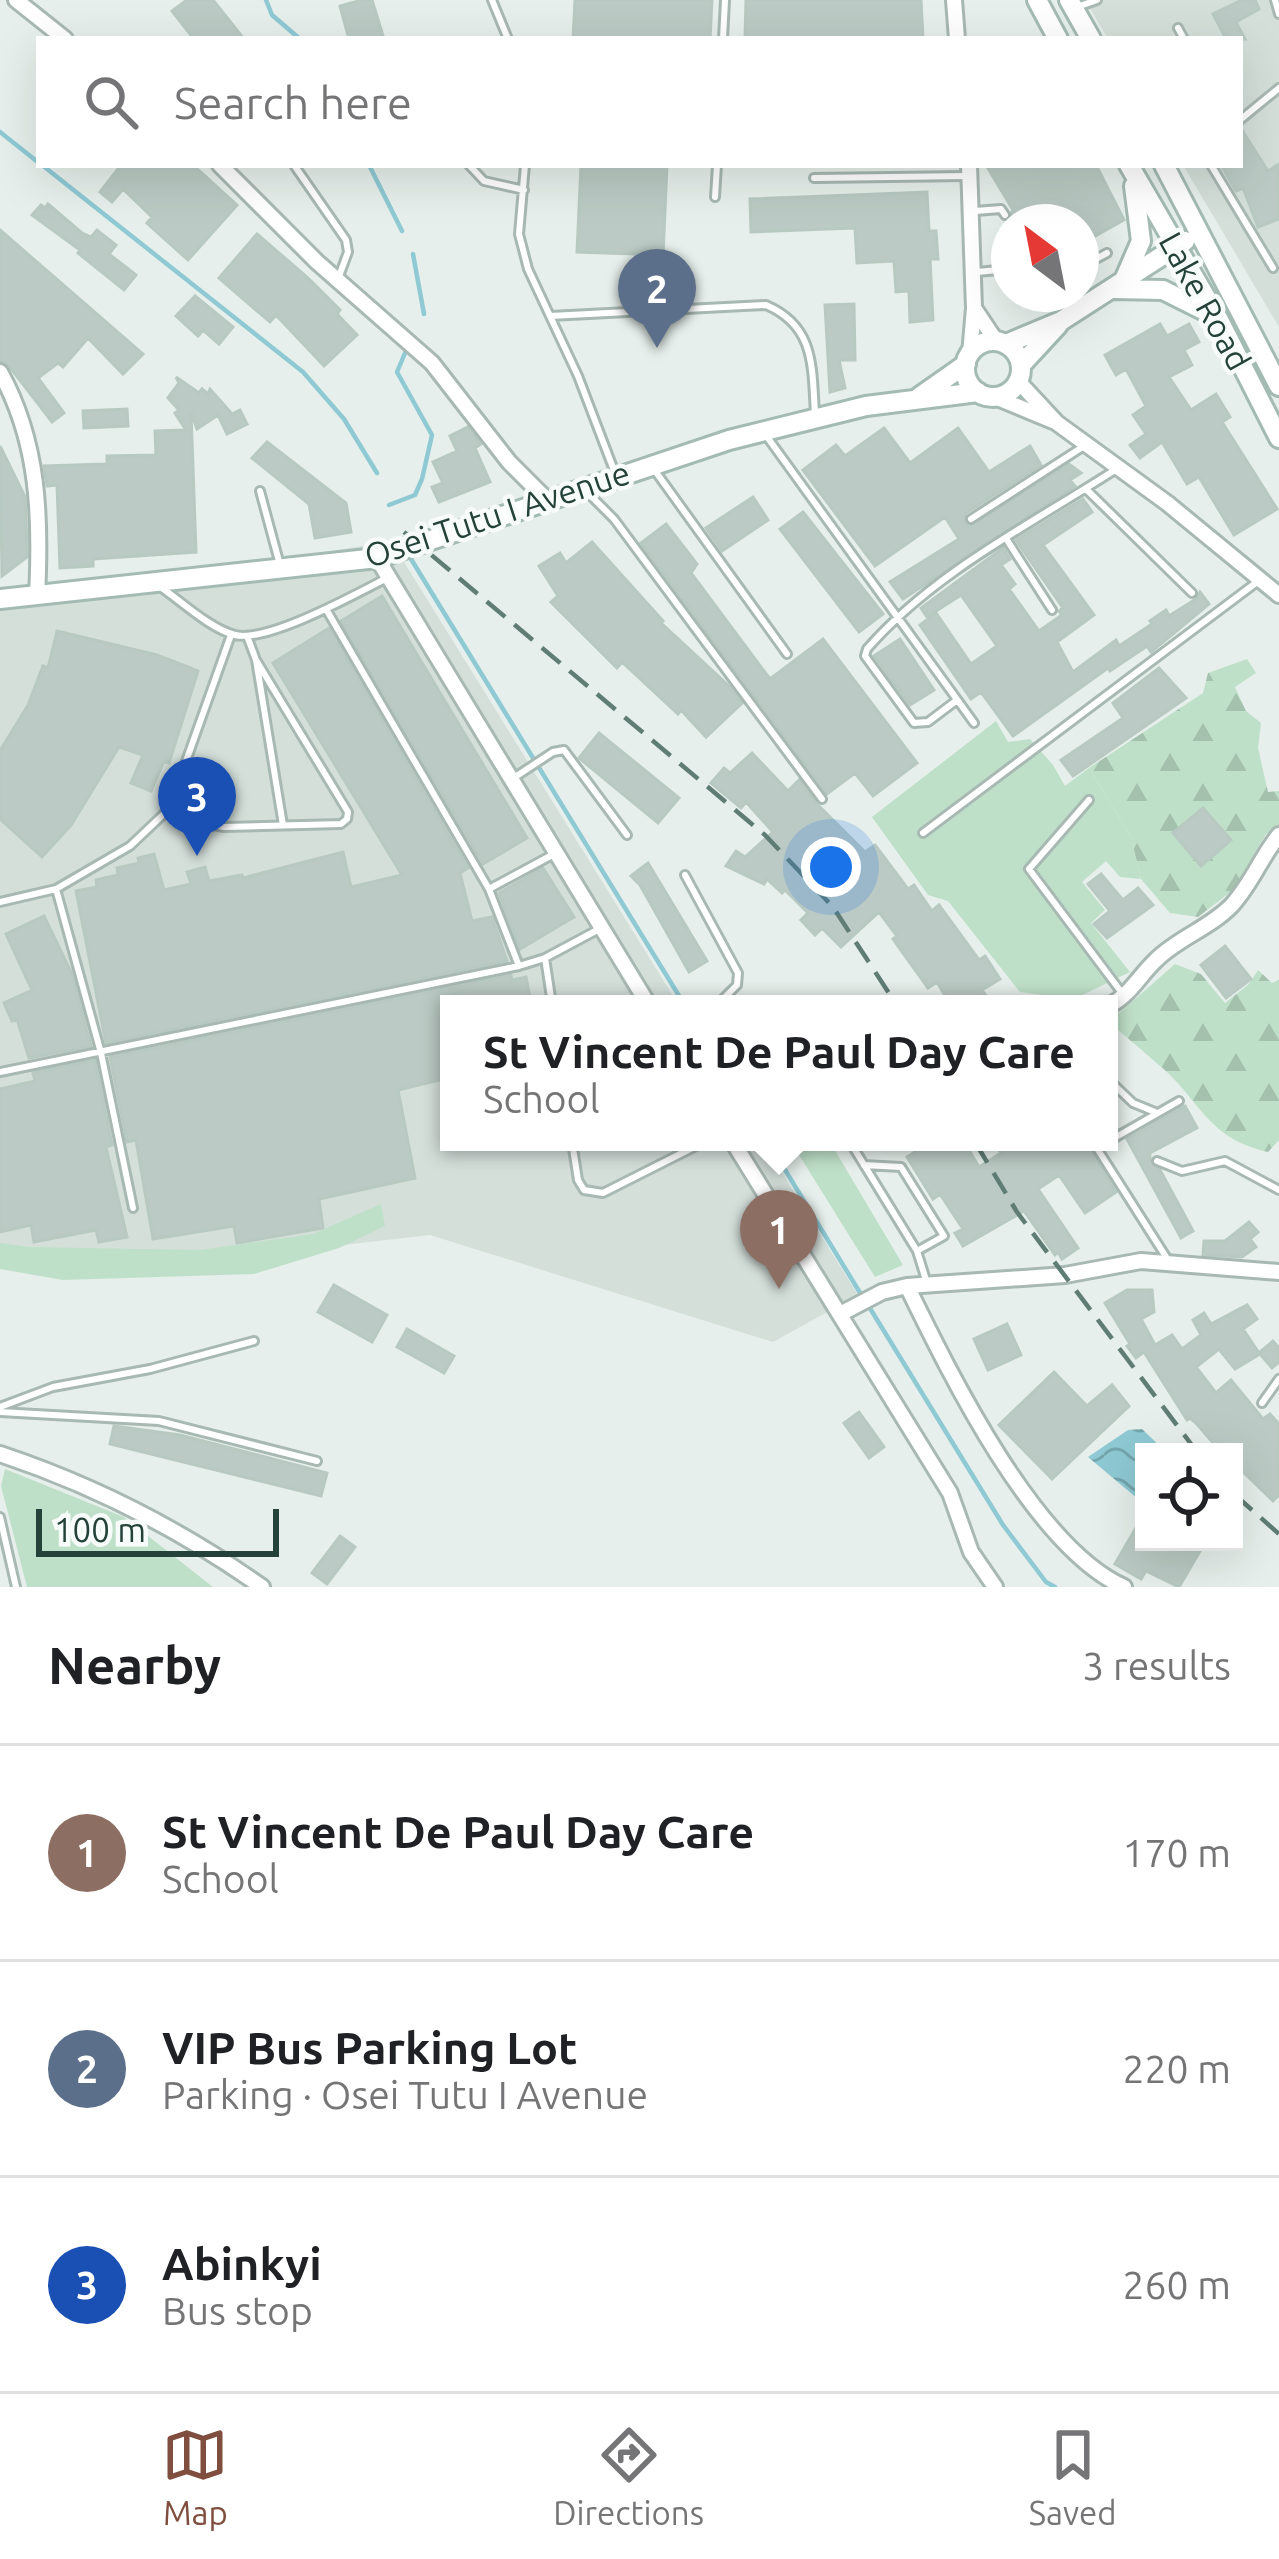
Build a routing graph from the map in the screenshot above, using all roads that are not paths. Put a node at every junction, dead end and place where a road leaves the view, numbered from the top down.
1 (16, 0) edge
2 (492, 0) edge
3 (725, 0) edge
4 (953, 0) edge
5 (1037, 0) edge
6 (1096, 0) edge
7 (1275, 0) edge
8 (1071, 4) edge
9 (1279, 14) edge
10 (1178, 28) dead end
11 (61, 36) edge
12 (507, 36) edge
13 (723, 36) edge
14 (957, 36) edge
15 (1056, 36) edge
16 (1089, 36) edge
17 (1182, 36) edge
18 (1279, 88) edge
19 (1243, 118) edge
20 (223, 168) edge
21 (296, 168) edge
22 (472, 168) edge
23 (525, 168) edge
24 (717, 168) edge
25 (1130, 168) edge
26 (1131, 168) edge
27 (1170, 168) edge
28 (1213, 168) edge
29 (970, 170) edge
30 (814, 178) dead end
31 (524, 190) junction
32 (715, 196) dead end
33 (991, 210) edge
34 (971, 211) junction
35 (1199, 232) junction
36 (1176, 246) junction
37 (1108, 253) dead end
38 (1099, 258) edge
39 (1273, 268) dead end
40 (991, 271) edge
41 (973, 273) junction
42 (338, 279) junction
43 (1119, 286) junction
44 (974, 308) junction
45 (550, 316) junction
46 (1219, 320) junction
47 (1061, 322) junction
48 (1001, 342) junction
49 (968, 359) junction
50 (0, 372) edge
51 (1020, 373) junction
52 (1279, 386) edge
53 (986, 394) junction
54 (915, 400) junction
55 (815, 418) junction
56 (1058, 423) junction
57 (764, 431) junction
58 (1279, 438) edge
59 (1086, 444) junction
60 (651, 465) junction
61 (1119, 468) junction
62 (616, 476) junction
63 (582, 487) junction
64 (1086, 489) junction
65 (260, 491) dead end
66 (545, 499) junction
67 (971, 519) dead end
68 (1007, 541) junction
69 (377, 558) junction
70 (280, 569) junction
71 (389, 577) junction
72 (1261, 579) junction
73 (154, 583) junction
74 (1192, 593) dead end
75 (1279, 595) edge
76 (37, 596) junction
77 (0, 599) edge
78 (326, 609) junction
79 (1052, 610) dead end
80 (897, 615) junction
81 (231, 635) junction
82 (247, 636) junction
83 (787, 654) dead end
84 (256, 660) junction
85 (957, 700) junction
86 (974, 723) dead end
87 (512, 779) junction
88 (822, 799) dead end
89 (1089, 800) dead end
90 (169, 809) junction
91 (283, 825) junction
92 (923, 833) dead end
93 (627, 835) dead end
94 (1279, 835) edge
95 (556, 852) junction
96 (685, 875) dead end
97 (56, 889) junction
98 (489, 889) junction
99 (0, 902) edge
100 (602, 928) junction
101 (545, 958) junction
102 (519, 966) junction
103 (551, 995) edge
104 (643, 995) edge
105 (728, 995) edge
106 (1124, 996) junction
107 (1118, 1000) edge
108 (101, 1053) junction
109 (0, 1072) edge
110 (1118, 1089) edge
111 (1179, 1101) dead end
112 (1155, 1112) junction
113 (1118, 1136) edge
114 (573, 1151) edge
115 (686, 1151) edge
116 (739, 1151) edge
117 (855, 1151) edge
118 (1098, 1151) edge
119 (1157, 1161) dead end
120 (864, 1165) junction
121 (1279, 1190) edge
122 (133, 1208) dead end
123 (917, 1251) junction
124 (1170, 1263) junction
125 (1279, 1272) edge
126 (926, 1284) junction
127 (907, 1286) junction
128 (848, 1310) junction
129 (254, 1342) dead end
130 (1279, 1379) edge
131 (1262, 1402) dead end
132 (0, 1410) edge
133 (0, 1456) edge
134 (317, 1461) dead end
135 (0, 1517) edge
136 (16, 1587) edge
137 (262, 1587) edge
138 (995, 1587) edge
139 (1124, 1587) edge

1 - 11 street
2 - 12 lane
3 - 13 lane
4 - 14 street
5 - 15 street
6 - 8 lane
7 - 9 lane
8 - 16 street
10 - 17 lane
18 - 19 lane
20 - 42 street
21 - 42 lane
22 - 31 lane
23 - 31 lane
24 - 32 lane
25 - 43 street
26 - 36 street, Lake Road
27 - 35 street, Lake Road
28 - 39 lane
29 - 30 lane
29 - 34 street
31 - 45 lane
33 - 34 lane
34 - 41 street
35 - 36 street
35 - 52 street, Lake Road
36 - 43 street
36 - 46 street, Lake Road
37 - 38 lane
40 - 41 lane
41 - 44 street
42 - 66 street
43 - 46 street
43 - 47 street
44 - 48 street
44 - 49 street
45 - 55 lane
45 - 62 lane
46 - 58 street, Lake Road
47 - 48 street
47 - 51 street
48 - 49 street
48 - 51 street
49 - 53 street
49 - 54 street, Osei Tutu I Avenue
50 - 76 street
51 - 53 street
51 - 56 street
53 - 54 street, Osei Tutu I Avenue
53 - 56 street
54 - 55 street, Osei Tutu I Avenue
55 - 57 street, Osei Tutu I Avenue
56 - 59 street
57 - 60 street, Osei Tutu I Avenue
57 - 80 lane
59 - 61 street
59 - 67 lane
60 - 62 street, Osei Tutu I Avenue
60 - 83 lane
61 - 64 lane
61 - 72 street
62 - 63 street, Osei Tutu I Avenue
63 - 66 street, Osei Tutu I Avenue
63 - 88 lane
64 - 68 lane
64 - 74 lane
65 - 70 lane
66 - 69 street, Osei Tutu I Avenue
68 - 79 lane
68 - 80 lane
69 - 70 street, Osei Tutu I Avenue
69 - 71 street
70 - 73 street, Osei Tutu I Avenue
71 - 78 lane
71 - 87 street
72 - 75 street
72 - 92 lane
73 - 76 street, Osei Tutu I Avenue
73 - 81 lane
76 - 77 street, Osei Tutu I Avenue
78 - 82 lane
78 - 98 lane
80 - 85 lane
80 - 85 lane
81 - 82 lane
81 - 90 lane
82 - 84 lane
84 - 91 lane
84 - 91 lane
85 - 86 lane
87 - 93 lane
87 - 95 street
89 - 106 lane
90 - 91 lane
90 - 97 lane
94 - 106 street
95 - 98 lane
95 - 100 street
96 - 105 lane
97 - 99 lane
97 - 108 lane
98 - 102 lane
100 - 101 lane
100 - 104 street
101 - 102 lane
101 - 103 lane
102 - 108 lane
106 - 107 street
108 - 109 lane
108 - 122 lane
110 - 112 lane
111 - 112 lane
112 - 113 lane
114 - 115 lane
116 - 128 street
117 - 120 lane
118 - 124 lane
119 - 121 lane
120 - 123 lane
120 - 123 lane
123 - 126 lane
124 - 125 street
124 - 126 street
126 - 127 street
127 - 128 street
127 - 139 street
128 - 138 street
129 - 132 lane
130 - 131 lane
132 - 134 lane
133 - 137 street
135 - 136 lane

